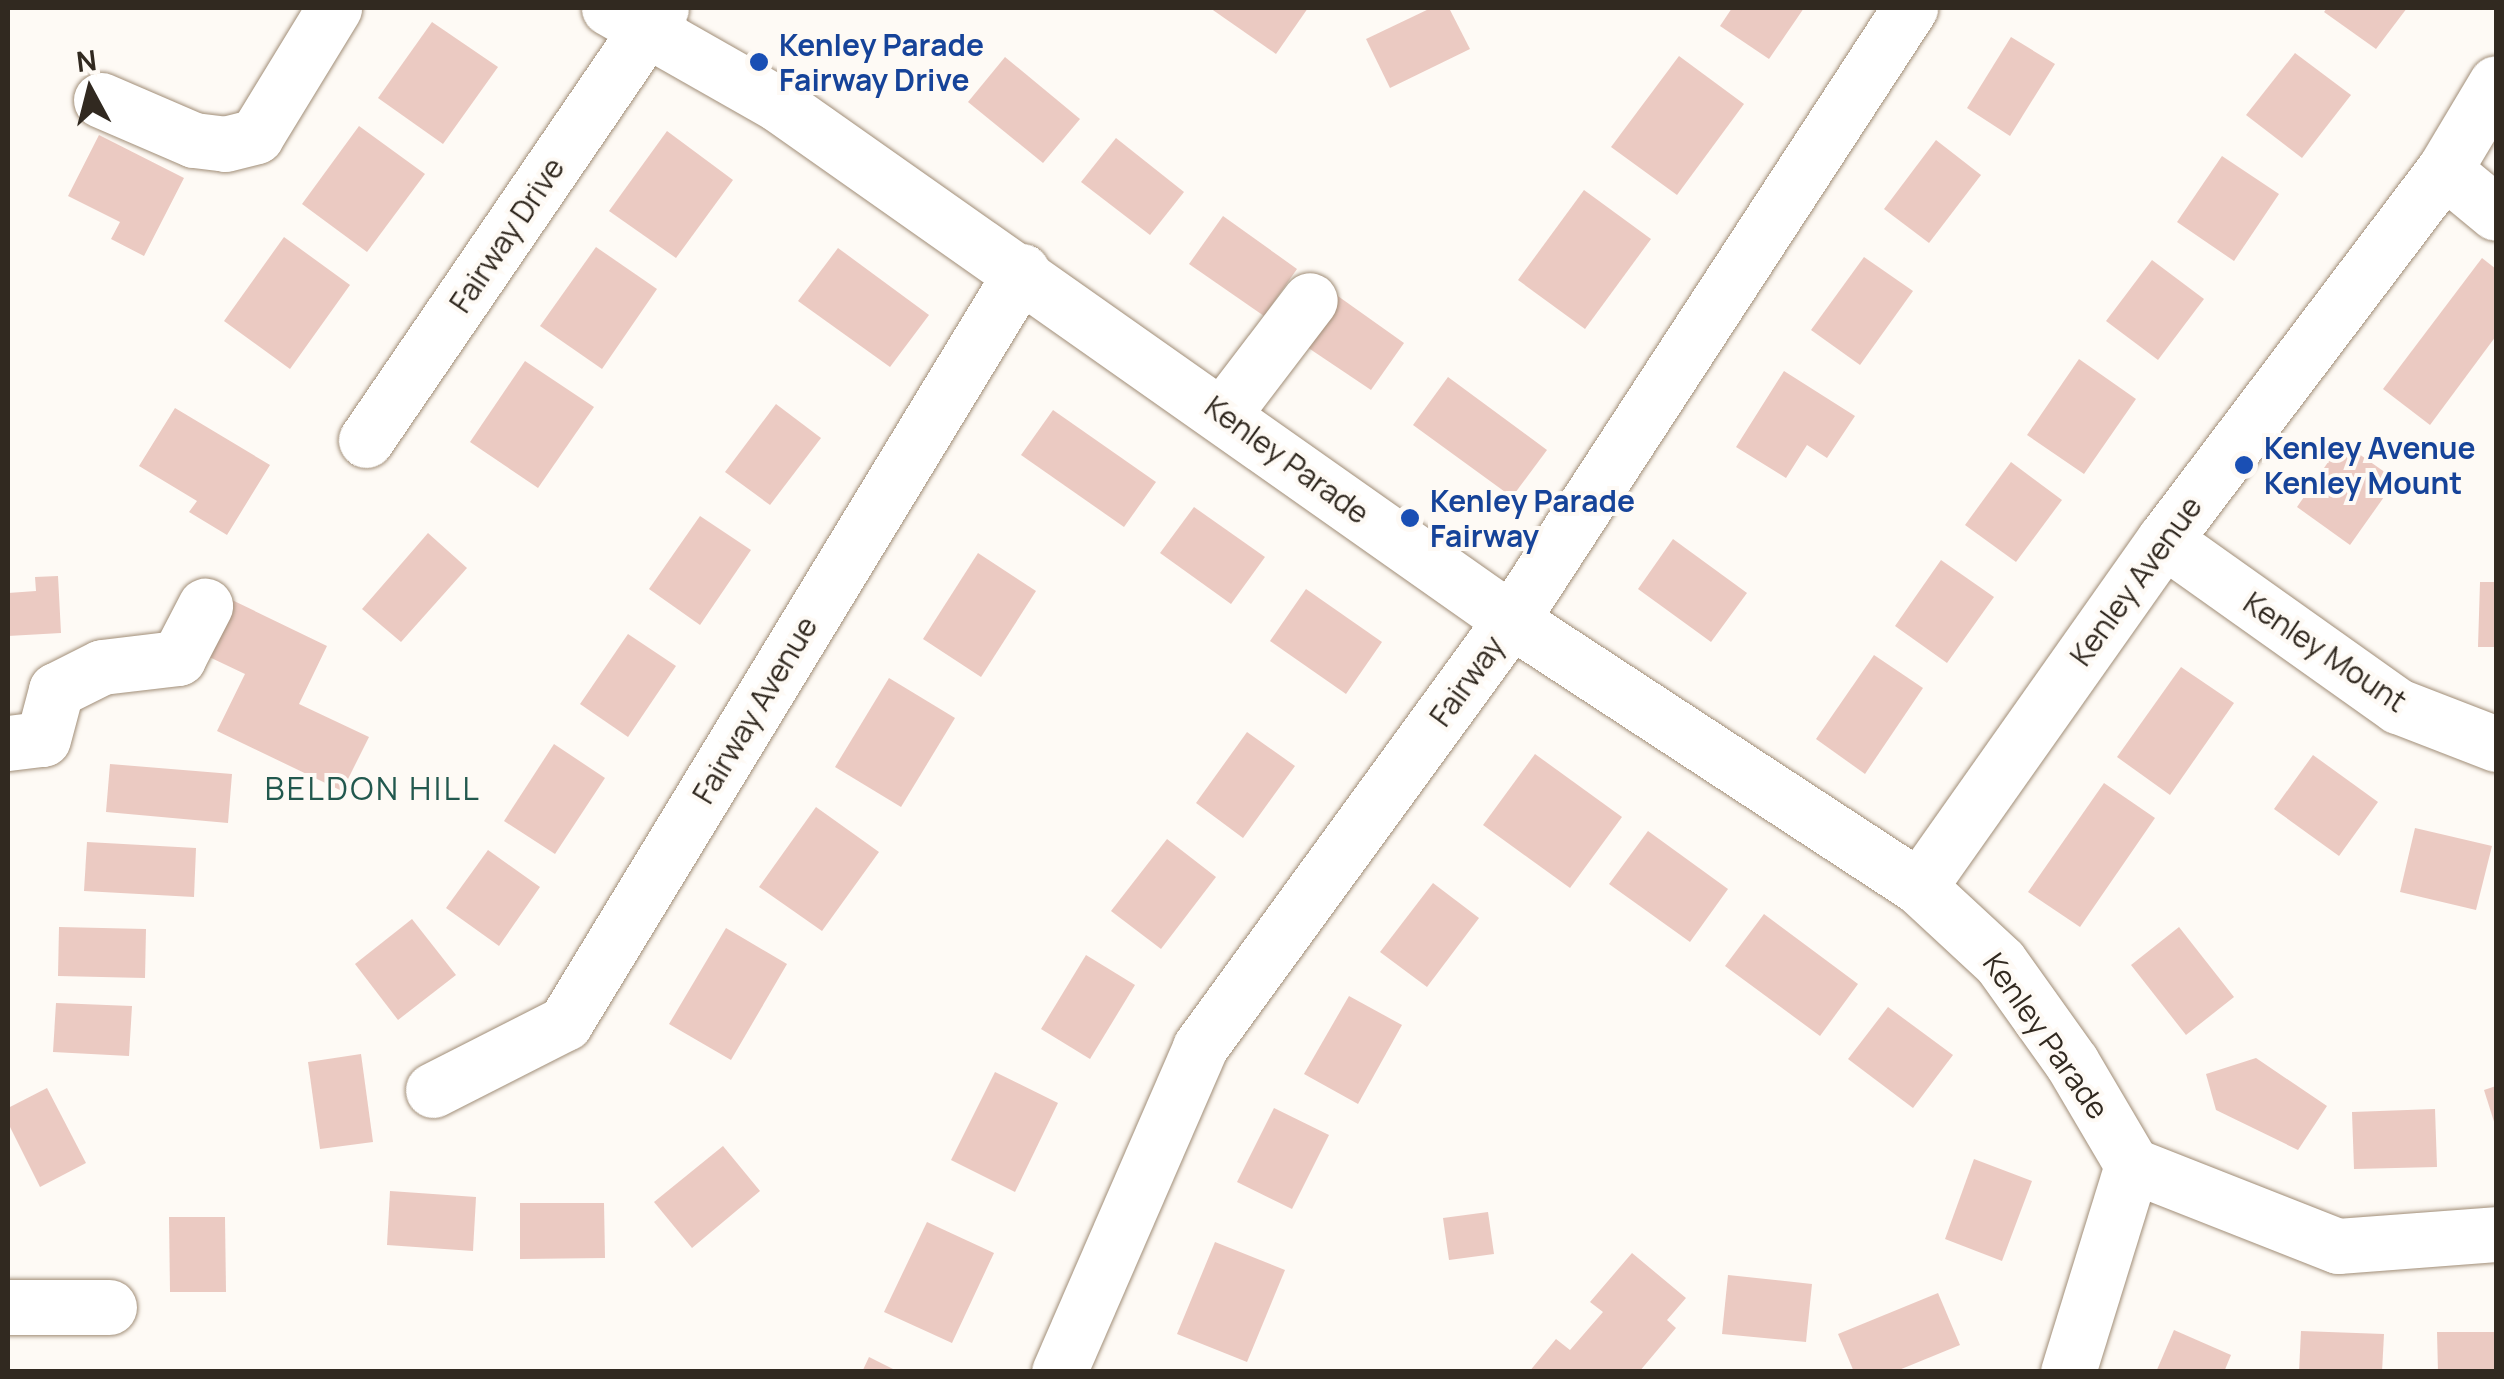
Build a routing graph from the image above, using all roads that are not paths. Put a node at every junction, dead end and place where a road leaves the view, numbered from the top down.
1 (334, 8) edge
2 (1910, 8) edge
3 (639, 14) edge
4 (2496, 83) edge
5 (100, 100) dead end
6 (2444, 170) junction
7 (2496, 213) edge
8 (1022, 271) junction
9 (1310, 300) dead end
10 (1223, 414) junction
11 (366, 440) dead end
12 (2164, 540) junction
13 (205, 606) dead end
14 (1512, 620) junction
15 (8, 744) edge
16 (2496, 744) edge
17 (1919, 888) junction
18 (433, 1090) dead end
19 (2132, 1165) junction
20 (2496, 1234) edge
21 (8, 1306) edge
22 (109, 1307) dead end
23 (1059, 1372) edge
24 (2068, 1372) edge

1 - 5 street
2 - 14 street, Fairway
3 - 8 street, Kenley Parade
3 - 11 street, Fairway Drive
4 - 6 street, Kenley Avenue
6 - 7 street
6 - 12 street, Kenley Avenue
8 - 10 street, Kenley Parade
8 - 18 street, Fairway Avenue
9 - 10 street
10 - 14 street, Kenley Parade
12 - 16 street, Kenley Mount
12 - 17 street, Kenley Avenue
13 - 15 street
14 - 17 street, Kenley Parade
14 - 23 street, Fairway
17 - 19 street, Kenley Parade
19 - 20 street
19 - 24 street
21 - 22 street

